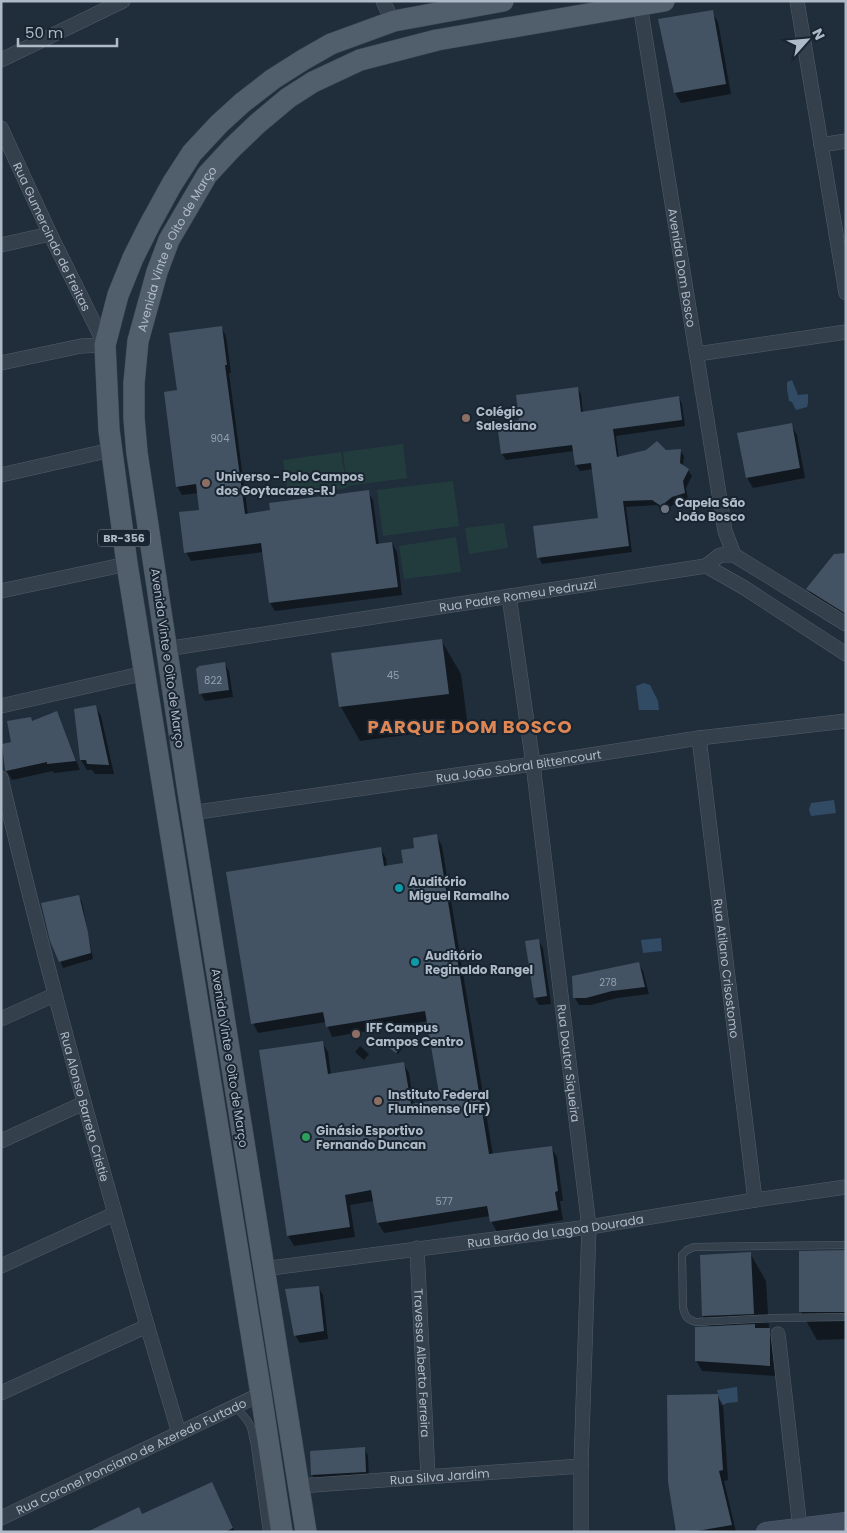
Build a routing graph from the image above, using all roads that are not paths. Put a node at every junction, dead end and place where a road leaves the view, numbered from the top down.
1 (123, 1) edge
2 (383, 1) edge
3 (503, 1) edge
4 (664, 1) edge
5 (798, 1) edge
6 (640, 5) junction
7 (393, 22) junction
8 (1, 60) edge
9 (288, 98) junction
10 (1, 128) edge
11 (846, 141) edge
12 (821, 144) junction
13 (50, 234) junction
14 (1, 245) edge
15 (846, 293) edge
16 (846, 332) edge
17 (105, 345) junction
18 (697, 354) junction
19 (1, 363) edge
20 (111, 450) junction
21 (1, 475) edge
22 (124, 537) junction
23 (727, 555) junction
24 (127, 564) junction
25 (706, 566) junction
26 (1, 591) edge
27 (509, 596) junction
28 (846, 624) edge
29 (166, 649) junction
30 (846, 654) edge
31 (145, 673) junction
32 (1, 706) edge
33 (846, 721) edge
34 (700, 738) junction
35 (533, 764) junction
36 (1, 778) edge
37 (188, 791) junction
38 (191, 813) junction
39 (8, 833) edge
40 (54, 995) junction
41 (1, 1018) edge
42 (84, 1103) junction
43 (1, 1141) edge
44 (224, 1162) junction
45 (846, 1187) edge
46 (755, 1200) junction
47 (114, 1214) junction
48 (589, 1227) junction
49 (846, 1246) edge
50 (417, 1248) junction
51 (1, 1266) edge
52 (263, 1269) junction
53 (846, 1317) edge
54 (147, 1326) junction
55 (778, 1334) dead end
56 (1, 1393) edge
57 (261, 1394) junction
58 (234, 1406) junction
59 (179, 1433) junction
60 (582, 1466) junction
61 (428, 1476) junction
62 (298, 1486) junction
63 (1, 1518) edge
64 (846, 1522) edge
65 (800, 1528) junction
66 (267, 1532) edge
67 (282, 1532) edge
68 (306, 1532) edge
69 (582, 1532) edge
70 (766, 1532) edge

1 - 8 street
2 - 7 street
3 - 7 main road, Avenida Vinte e Oito de Março / BR-356
4 - 6 main road, Avenida Vinte e Oito de Março
5 - 12 street
6 - 9 main road, Avenida Vinte e Oito de Março
6 - 18 street, Avenida Dom Bosco
7 - 9 main road
7 - 17 main road, Avenida Vinte e Oito de Março / BR-356
9 - 29 main road, Avenida Vinte e Oito de Março
10 - 13 street, Rua Gumercindo de Freitas
11 - 12 street
12 - 15 street
13 - 14 street
13 - 17 street, Rua Gumercindo de Freitas
16 - 18 street
17 - 19 street
17 - 20 main road, Avenida Vinte e Oito de Março / BR-356
18 - 23 street, Avenida Dom Bosco
20 - 21 street
20 - 22 main road, Avenida Vinte e Oito de Março / BR-356
22 - 24 main road, Avenida Vinte e Oito de Março / BR-356
22 - 29 main road
23 - 25 street
23 - 28 street
24 - 26 street
24 - 31 main road, Avenida Vinte e Oito de Março / BR-356
25 - 27 street, Rua Padre Romeu Pedruzzi
25 - 30 street
27 - 29 street, Rua Padre Romeu Pedruzzi
27 - 35 street, Rua Doutor Siqueira
29 - 37 main road, Avenida Vinte e Oito de Março
31 - 32 street
31 - 37 main road
31 - 44 main road, Avenida Vinte e Oito de Março / BR-356
33 - 34 street, Rua João Sobral Bittencourt
34 - 35 street, Rua João Sobral Bittencourt
34 - 46 street, Rua Atilano Crisostomo
35 - 38 street, Rua João Sobral Bittencourt
35 - 48 street, Rua Doutor Siqueira
36 - 39 street, Rua Alonso Barreto Cristie
37 - 38 main road, Avenida Vinte e Oito de Março
38 - 52 main road, Avenida Vinte e Oito de Março
39 - 40 street, Rua Alonso Barreto Cristie
40 - 41 street
40 - 42 street, Rua Alonso Barreto Cristie
42 - 43 street
42 - 47 street, Rua Alonso Barreto Cristie
44 - 52 main road
44 - 57 main road, Avenida Vinte e Oito de Março / BR-356
45 - 46 street, Rua Barão da Lagoa Dourada
46 - 48 street, Rua Barão da Lagoa Dourada
47 - 51 street
47 - 54 street, Rua Alonso Barreto Cristie
48 - 50 street, Rua Barão da Lagoa Dourada
48 - 60 street, Rua Doutor Siqueira
49 - 53 lane
50 - 52 street, Rua Barão da Lagoa Dourada
50 - 61 street, Travessa Alberto Ferreira
52 - 62 main road, Avenida Vinte e Oito de Março
54 - 56 street
54 - 59 street, Rua Alonso Barreto Cristie
55 - 65 street
57 - 58 street, Rua Coronel Ponciano de Azeredo Furtado
57 - 67 main road, Avenida Vinte e Oito de Março
58 - 59 street, Rua Coronel Ponciano de Azeredo Furtado
58 - 66 lane
59 - 63 street, Rua Coronel Ponciano de Azeredo Furtado
60 - 61 street, Rua Silva Jardim
60 - 69 street, Rua Doutor Siqueira
61 - 62 street, Rua Silva Jardim
62 - 68 main road, Avenida Vinte e Oito de Março
64 - 65 main road
65 - 70 main road

